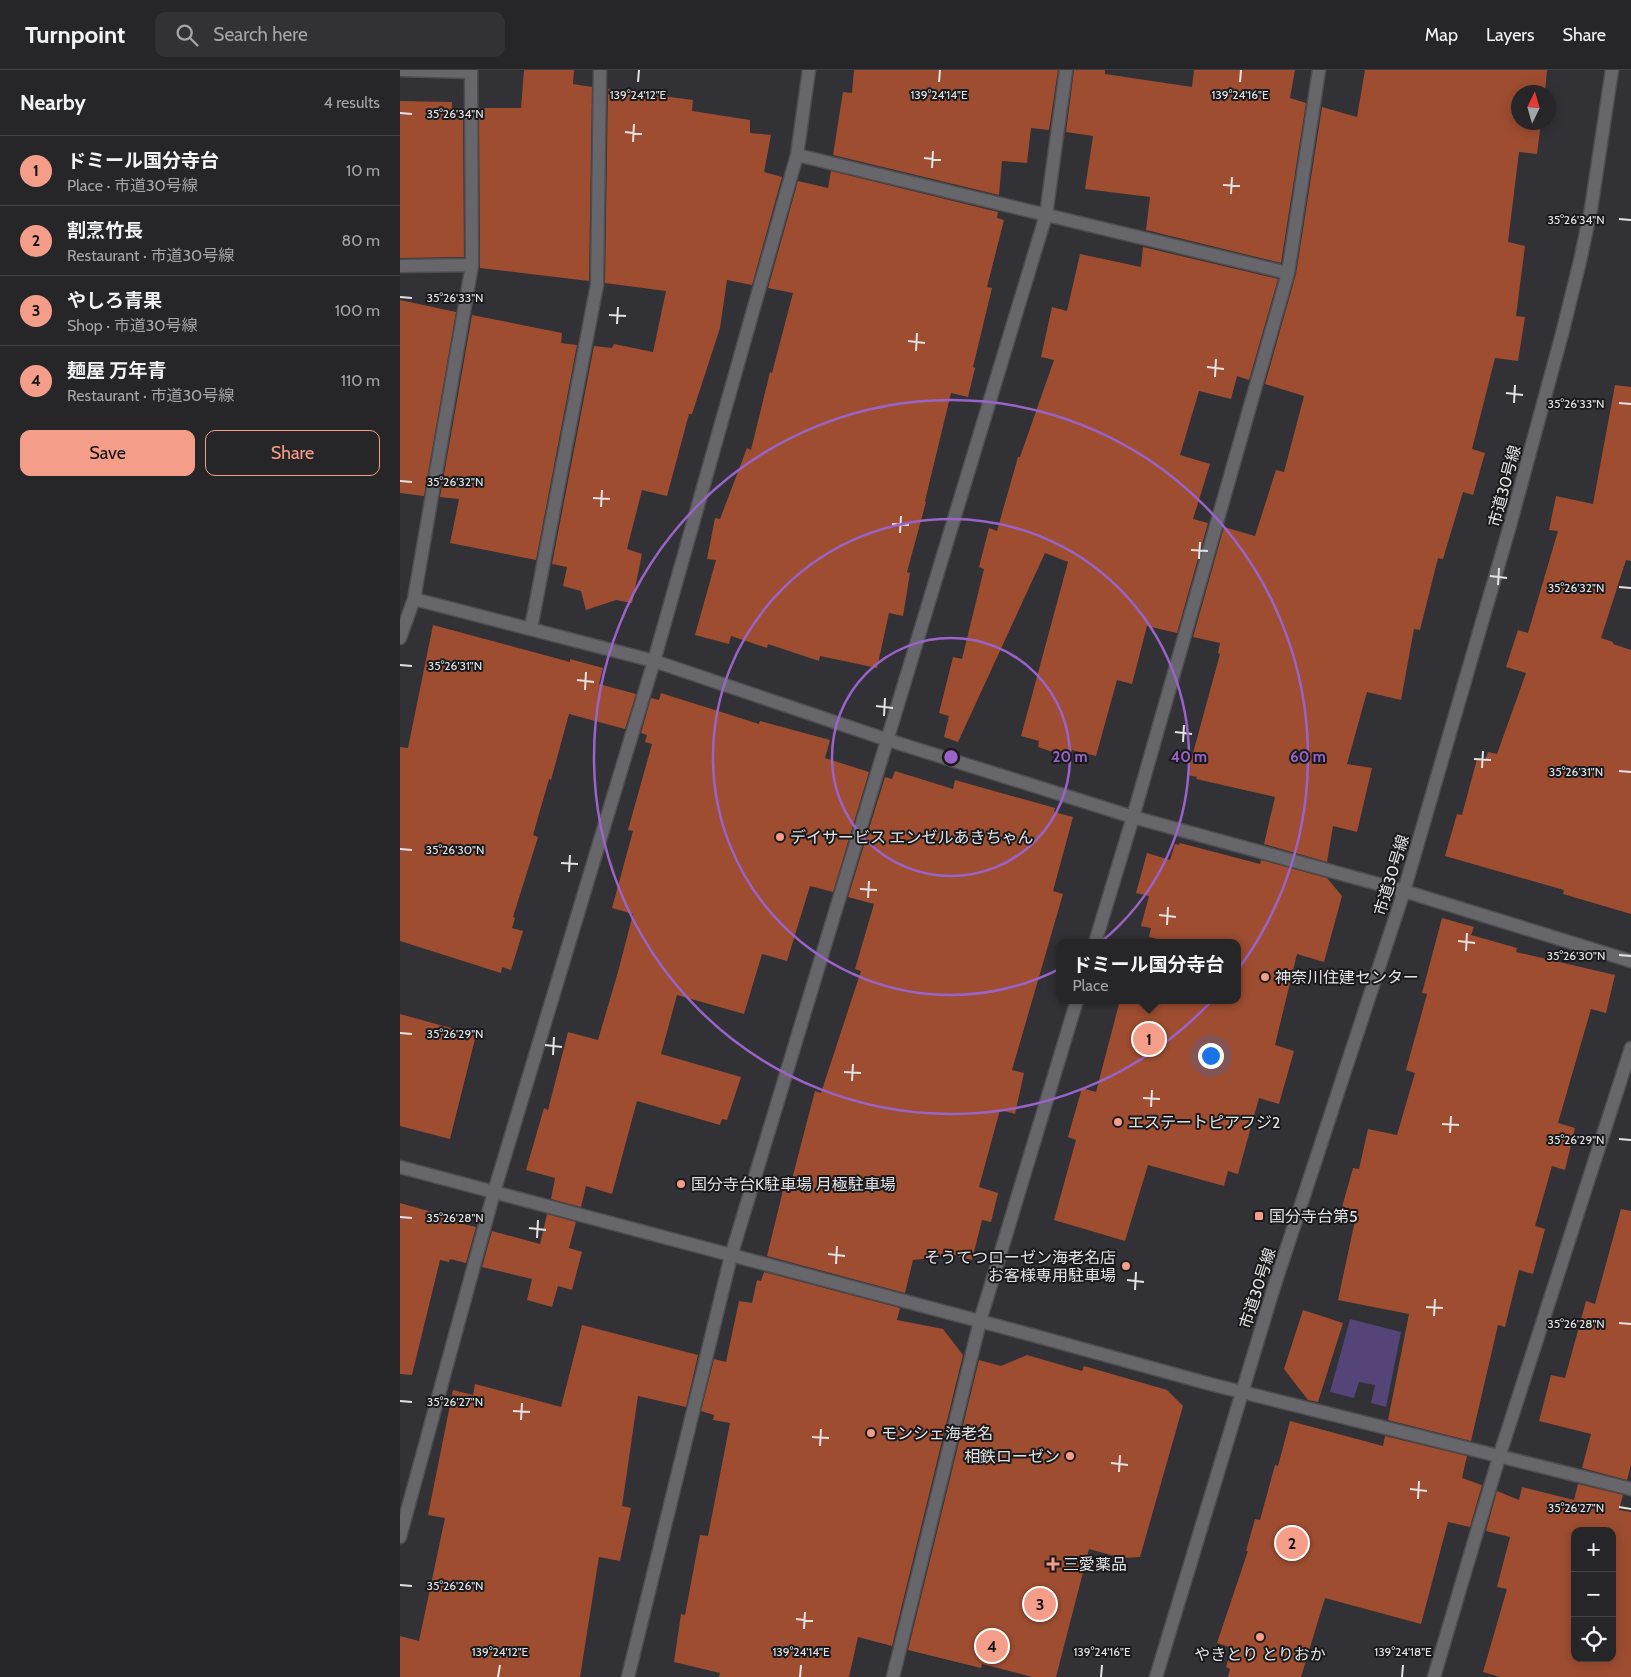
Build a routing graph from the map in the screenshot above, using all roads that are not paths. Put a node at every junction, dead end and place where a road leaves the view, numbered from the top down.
1 (400, 70) edge
2 (600, 70) edge
3 (809, 70) edge
4 (1066, 70) edge
5 (1319, 70) edge
6 (1612, 70) edge
7 (471, 71) edge
8 (797, 154) junction
9 (1046, 215) junction
10 (472, 265) junction
11 (400, 266) edge
12 (1288, 273) junction
13 (414, 599) junction
14 (531, 628) junction
15 (400, 638) edge
16 (654, 661) junction
17 (888, 740) junction
18 (1133, 817) junction
19 (1404, 891) junction
20 (1096, 939) edge
21 (1631, 961) edge
22 (1076, 1004) edge
23 (1631, 1048) edge
24 (400, 1167) edge
25 (494, 1192) junction
26 (731, 1256) junction
27 (980, 1321) junction
28 (1242, 1392) junction
29 (1499, 1457) junction
30 (1631, 1489) edge
31 (400, 1536) edge
32 (628, 1677) edge
33 (893, 1677) edge
34 (1156, 1677) edge
35 (1434, 1677) edge

1 - 7 street
2 - 14 street
3 - 8 street
4 - 9 street
5 - 12 street
6 - 19 street, 市道30号線
7 - 10 street
8 - 9 street
8 - 16 street
9 - 12 street
9 - 17 street
10 - 11 street
10 - 13 street
12 - 18 street
13 - 14 street
13 - 15 street
14 - 16 street
16 - 17 street
16 - 25 street
17 - 18 street
17 - 26 street
18 - 19 street
18 - 20 street
19 - 21 street
19 - 28 street, 市道30号線
22 - 27 street
23 - 29 street
24 - 25 street
25 - 26 street
25 - 31 street
26 - 27 street
26 - 32 street
27 - 28 street
27 - 33 street
28 - 29 street
28 - 34 street, 市道30号線
29 - 30 street
29 - 35 street

